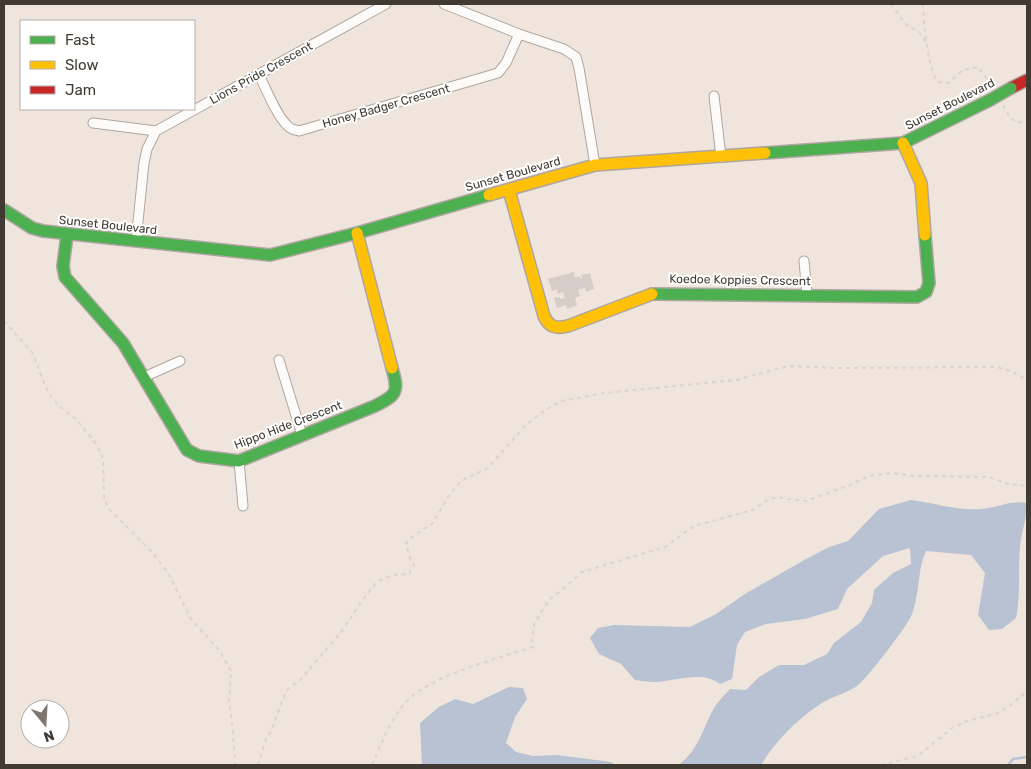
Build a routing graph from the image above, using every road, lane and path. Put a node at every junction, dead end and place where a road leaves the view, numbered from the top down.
1 (386, 4) edge
2 (444, 4) edge
3 (891, 4) edge
4 (923, 4) edge
5 (519, 34) junction
6 (927, 44) junction
7 (259, 75) junction
8 (1027, 80) edge
9 (993, 87) dead end
10 (714, 96) dead end
11 (995, 101) junction
12 (195, 110) edge
13 (195, 110) edge
14 (1027, 121) edge
15 (93, 123) dead end
16 (156, 131) junction
17 (903, 143) junction
18 (721, 157) junction
19 (595, 165) junction
20 (509, 190) junction
21 (4, 210) edge
22 (357, 233) junction
23 (67, 235) junction
24 (136, 241) junction
25 (804, 261) dead end
26 (807, 294) junction
27 (4, 321) edge
28 (279, 360) dead end
29 (180, 361) dead end
30 (144, 377) junction
31 (1027, 388) edge
32 (302, 435) junction
33 (239, 461) junction
34 (1027, 486) edge
35 (242, 506) dead end
36 (1027, 691) edge
37 (235, 765) edge
38 (258, 765) edge
39 (372, 765) edge
40 (881, 765) edge

1 - 7 street, Lions Pride Crescent
2 - 5 street
3 - 6 path
4 - 6 path
5 - 7 street, Honey Badger Crescent
5 - 19 street
6 - 9 path
7 - 12 street, Lions Pride Crescent
8 - 11 street, Sunset Boulevard, bridge
10 - 18 street
11 - 14 path
11 - 17 street, Sunset Boulevard
13 - 16 street, Lions Pride Crescent
15 - 16 street
16 - 24 street
17 - 18 street, Sunset Boulevard
17 - 26 street, Koedoe Koppies Crescent
18 - 19 street, Sunset Boulevard
19 - 20 street, Sunset Boulevard
20 - 22 street, Sunset Boulevard
20 - 26 street, Koedoe Koppies Crescent
21 - 23 street, Sunset Boulevard
22 - 24 street, Sunset Boulevard
22 - 32 street, Hippo Hide Crescent
23 - 24 street, Sunset Boulevard
23 - 30 street, Hippo Hide Crescent
25 - 26 street
27 - 37 path
28 - 32 street
29 - 30 street
30 - 33 street, Hippo Hide Crescent
31 - 38 path
32 - 33 street, Hippo Hide Crescent
33 - 35 street
34 - 39 path
36 - 40 path

